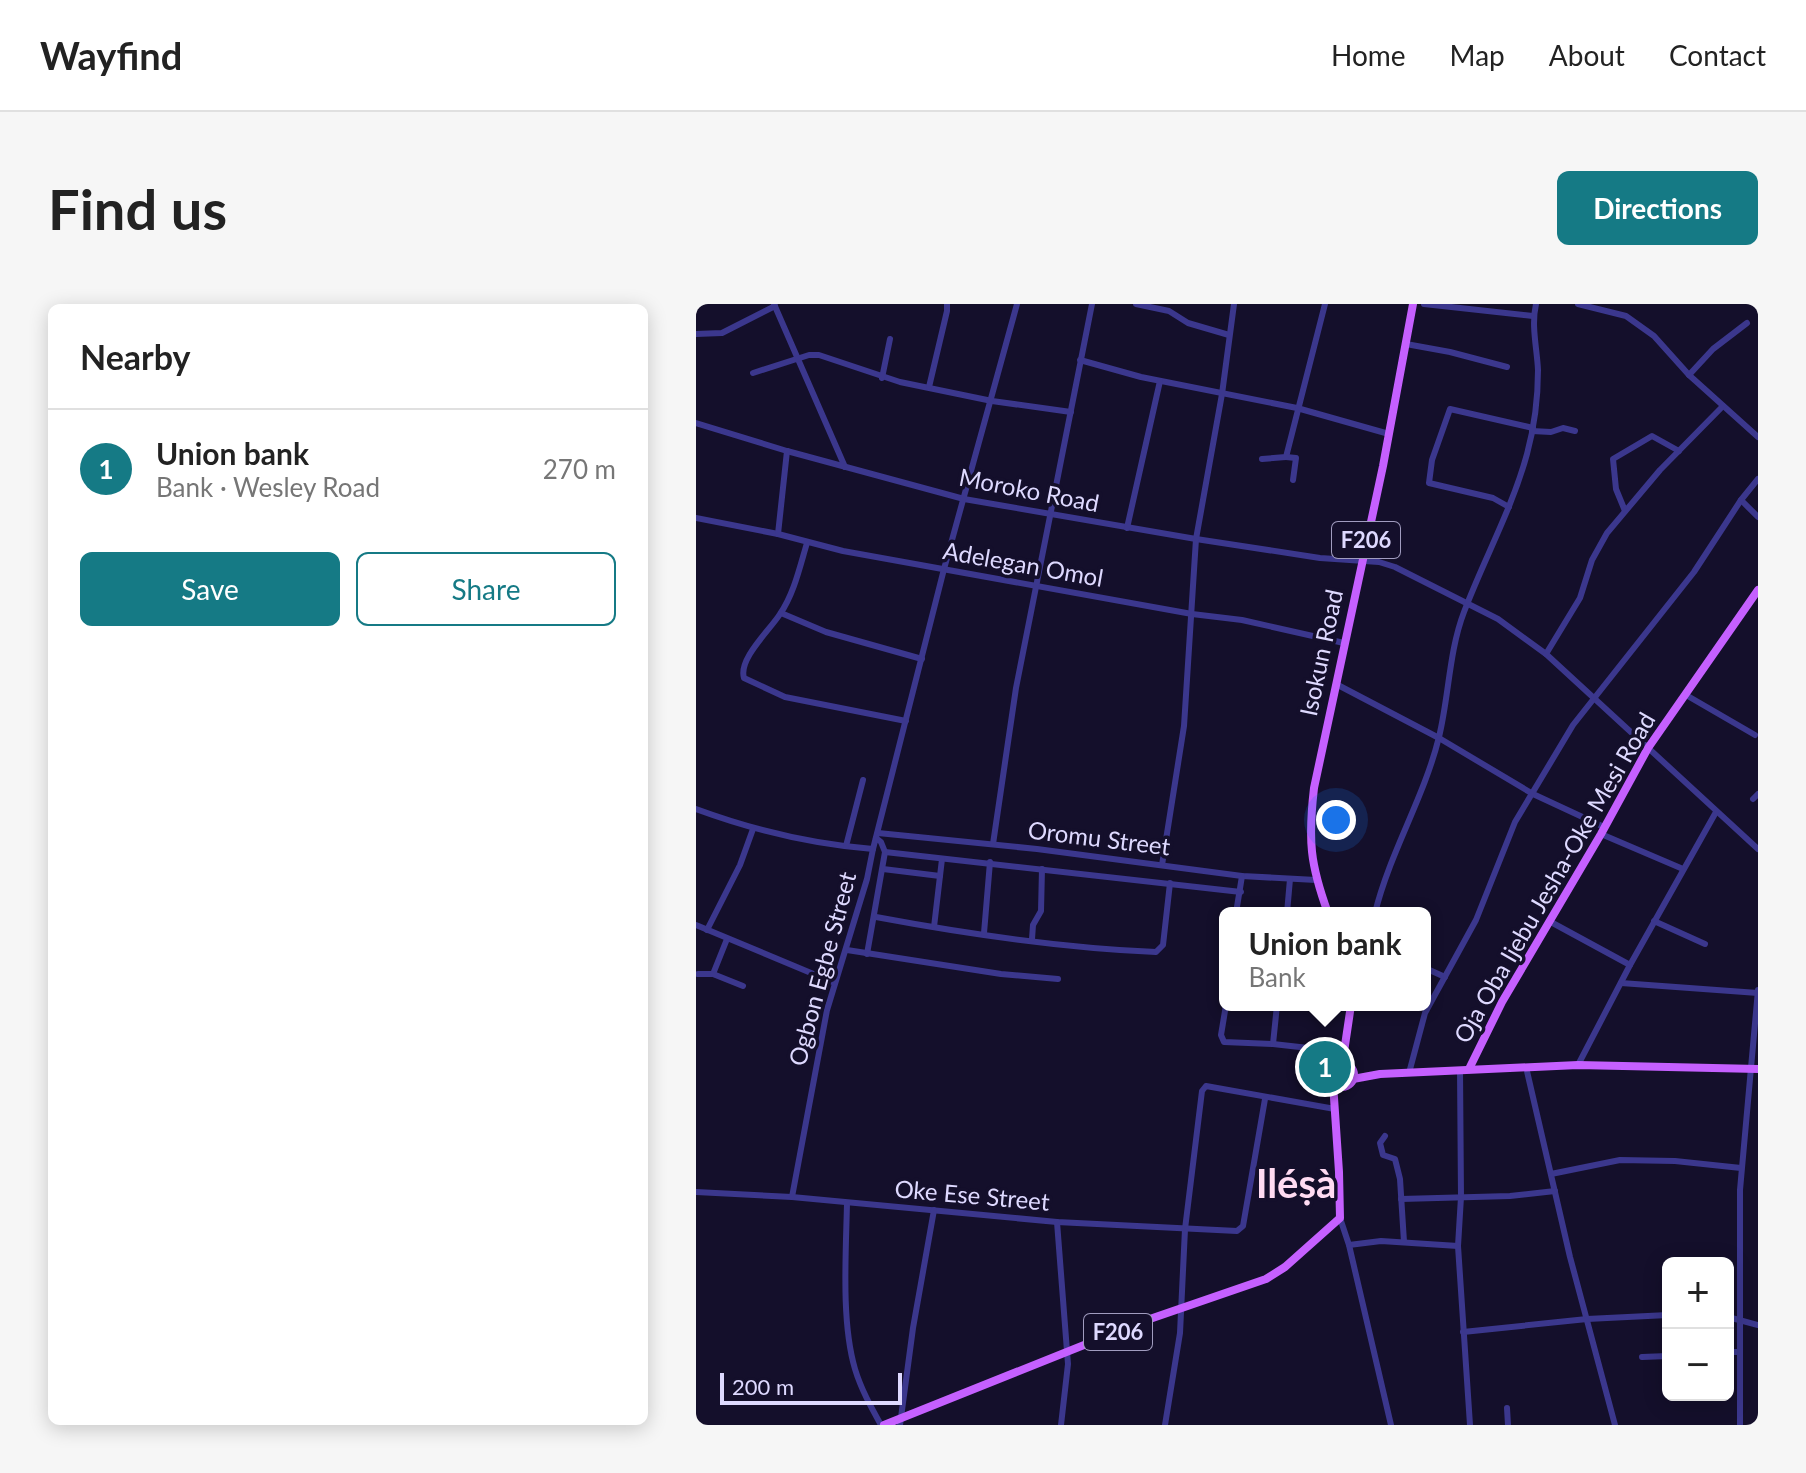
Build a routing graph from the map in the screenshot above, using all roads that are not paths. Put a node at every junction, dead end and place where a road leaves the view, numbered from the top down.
1 (947, 304) edge
2 (1017, 304) edge
3 (1092, 304) edge
4 (1136, 304) edge
5 (1182, 304) edge
6 (1234, 304) edge
7 (1325, 304) edge
8 (1413, 304) edge
9 (1424, 304) edge
10 (1536, 304) edge
11 (1578, 304) edge
12 (774, 305) edge
13 (1178, 316) junction
14 (1533, 316) junction
15 (1747, 323) dead end
16 (696, 334) edge
17 (1229, 335) junction
18 (890, 339) dead end
19 (1406, 344) junction
20 (797, 359) junction
21 (1080, 360) junction
22 (1507, 367) dead end
23 (753, 373) dead end
24 (1689, 375) junction
25 (882, 378) junction
26 (1160, 381) junction
27 (929, 387) junction
28 (1222, 394) junction
29 (992, 401) junction
30 (1723, 406) junction
31 (1297, 408) junction
32 (1071, 412) junction
33 (696, 423) edge
34 (1532, 429) junction
35 (1575, 431) dead end
36 (1389, 434) junction
37 (1758, 437) edge
38 (787, 451) junction
39 (1679, 451) junction
40 (1286, 457) junction
41 (1262, 459) dead end
42 (845, 467) junction
43 (1758, 479) edge
44 (1293, 480) dead end
45 (964, 499) junction
46 (1741, 500) junction
47 (1509, 507) junction
48 (1625, 511) junction
49 (1051, 516) junction
50 (1758, 517) edge
51 (696, 518) edge
52 (1127, 528) junction
53 (778, 534) junction
54 (1196, 539) junction
55 (807, 543) junction
56 (1362, 561) junction
57 (944, 569) junction
58 (1038, 586) junction
59 (1758, 590) edge
60 (1468, 603) junction
61 (781, 613) junction
62 (1192, 614) junction
63 (1344, 643) junction
64 (1546, 654) junction
65 (922, 659) junction
66 (1336, 684) junction
67 (1686, 695) junction
68 (1594, 700) junction
69 (906, 721) junction
70 (1755, 735) dead end
71 (1439, 738) junction
72 (1648, 748) junction
73 (863, 780) dead end
74 (1533, 794) junction
75 (696, 809) edge
76 (1716, 812) junction
77 (753, 829) junction
78 (1602, 831) junction
79 (877, 836) junction
80 (993, 844) junction
81 (846, 846) junction
82 (873, 849) junction
83 (1758, 849) edge
84 (885, 852) junction
85 (942, 859) junction
86 (990, 862) junction
87 (1162, 865) junction
88 (883, 869) junction
89 (1042, 869) junction
90 (1683, 869) junction
91 (940, 876) junction
92 (1242, 876) junction
93 (1290, 879) junction
94 (1316, 880) junction
95 (1170, 883) junction
96 (1241, 892) junction
97 (1237, 907) edge
98 (1288, 907) edge
99 (1326, 907) edge
100 (1376, 907) edge
101 (876, 917) junction
102 (1549, 921) junction
103 (1654, 921) junction
104 (696, 925) edge
105 (934, 927) junction
106 (707, 930) junction
107 (984, 933) junction
108 (727, 939) junction
109 (1032, 939) junction
110 (1705, 944) dead end
111 (847, 950) junction
112 (867, 954) junction
113 (1630, 965) junction
114 (1431, 971) edge
115 (713, 974) junction
116 (697, 976) edge
117 (1445, 977) junction
118 (1058, 979) dead end
119 (835, 983) junction
120 (1621, 983) junction
121 (743, 986) dead end
122 (1758, 992) edge
123 (1431, 1002) edge
124 (1225, 1011) edge
125 (1276, 1011) edge
126 (1350, 1011) edge
127 (1426, 1011) edge
128 (1273, 1044) junction
129 (1344, 1052) junction
130 (1578, 1065) junction
131 (1334, 1066) junction
132 (1348, 1066) junction
133 (1526, 1067) junction
134 (1754, 1069) edge
135 (1464, 1070) junction
136 (1409, 1073) junction
137 (1380, 1074) junction
138 (1349, 1082) junction
139 (1333, 1083) junction
140 (1265, 1099) junction
141 (1335, 1107) junction
142 (1385, 1136) dead end
143 (1741, 1168) junction
144 (1551, 1174) junction
145 (1555, 1191) junction
146 (699, 1192) edge
147 (792, 1197) junction
148 (1461, 1197) junction
149 (1401, 1199) junction
150 (847, 1203) junction
151 (934, 1210) junction
152 (1340, 1218) junction
153 (1057, 1222) junction
154 (1185, 1229) junction
155 (1404, 1242) junction
156 (1349, 1245) junction
157 (1458, 1246) junction
158 (1179, 1309) junction
159 (1662, 1315) edge
160 (1587, 1319) junction
161 (1734, 1319) edge
162 (1739, 1320) junction
163 (1758, 1325) edge
164 (1463, 1332) junction
165 (1068, 1352) junction
166 (1734, 1352) edge
167 (1740, 1352) junction
168 (1662, 1356) edge
169 (1642, 1357) dead end
170 (1507, 1408) dead end
171 (901, 1421) edge
172 (882, 1425) edge
173 (1061, 1425) edge
174 (1165, 1425) edge
175 (1391, 1425) edge
176 (1470, 1425) edge
177 (1508, 1425) edge
178 (1615, 1425) edge
179 (1740, 1425) edge

1 - 27 street
2 - 29 street
3 - 21 street
4 - 13 street
5 - 13 street
6 - 17 street
7 - 31 street
8 - 19 main road, Isokun Road / F206
9 - 14 street
10 - 14 street
11 - 24 street
12 - 16 street
12 - 20 street
13 - 17 street
14 - 34 street
15 - 24 street
17 - 28 street
18 - 25 street
19 - 22 street
19 - 36 main road, Isokun Road / F206
20 - 23 street
20 - 25 street
20 - 42 street
21 - 26 street
21 - 32 street
24 - 30 street
25 - 27 street
26 - 28 street
26 - 52 street
27 - 29 street
28 - 31 street
28 - 54 street
29 - 32 street
29 - 45 street
30 - 37 street
30 - 39 street
31 - 36 street
31 - 40 street
32 - 49 street
33 - 38 street, Moroko Road
34 - 35 street
34 - 47 street
34 - 47 street
36 - 56 main road, Isokun Road / F206
38 - 42 street, Moroko Road
38 - 53 street
39 - 48 street
39 - 48 street
40 - 41 street
40 - 44 street
42 - 45 street, Moroko Road
43 - 46 street
45 - 49 street, Moroko Road
45 - 57 street
46 - 50 street
46 - 68 street
47 - 60 street
48 - 64 street
49 - 52 street, Moroko Road
49 - 58 street
51 - 53 street, Adelegan Omol
52 - 54 street, Moroko Road
53 - 55 street, Adelegan Omol
54 - 56 street, Moroko Road
54 - 62 street
55 - 57 street, Adelegan Omol
55 - 61 street
56 - 60 street, Moroko Road
56 - 63 main road, Isokun Road / F206
57 - 58 street, Adelegan Omol
57 - 65 street
58 - 62 street, Adelegan Omol
58 - 80 street
59 - 67 main road, Oja Oba Ijebu Jesha-Oke Mesi Road
60 - 64 street, Moroko Road
60 - 71 street
61 - 65 street
61 - 69 street
62 - 63 street, Adelegan Omol
62 - 87 street
63 - 66 main road, Isokun Road / F206
64 - 68 street, Moroko Road
65 - 69 street
66 - 71 street
66 - 94 main road, Isokun Road / F206
67 - 70 street
67 - 72 main road, Oja Oba Ijebu Jesha-Oke Mesi Road
68 - 72 street, Moroko Road
68 - 74 street
69 - 79 street, Ogbon Egbe Street
71 - 74 street
71 - 100 street
72 - 76 street, Moroko Road
72 - 78 main road, Oja Oba Ijebu Jesha-Oke Mesi Road
73 - 81 street
74 - 78 street
74 - 117 street
75 - 77 street
76 - 83 street, Moroko Road
76 - 90 street
77 - 81 street
77 - 106 street
78 - 90 street
78 - 102 main road, Oja Oba Ijebu Jesha-Oke Mesi Road
79 - 80 street, Oromu Street
79 - 82 street, Ogbon Egbe Street
79 - 84 street
80 - 87 street, Oromu Street
81 - 82 street
82 - 111 street, Ogbon Egbe Street
84 - 85 street
84 - 88 street
85 - 86 street
85 - 91 street
86 - 89 street
86 - 107 street
87 - 92 street, Oromu Street
88 - 91 street
88 - 101 street
89 - 95 street
89 - 109 street
90 - 103 street
91 - 105 street
92 - 93 street, Oromu Street
92 - 96 street
93 - 94 street, Oromu Street
93 - 98 street
94 - 99 main road, F206
95 - 96 street
95 - 109 street
96 - 97 street
101 - 105 street
101 - 112 street
102 - 113 street
102 - 135 main road, Oja Oba Ijebu Jesha-Oke Mesi Road
103 - 110 street
103 - 113 street
104 - 106 street
105 - 107 street
106 - 108 street
107 - 109 street
108 - 115 street
108 - 119 street
111 - 112 street
111 - 119 street, Ogbon Egbe Street
112 - 118 street
113 - 120 street
114 - 117 street
115 - 116 street
115 - 121 street
117 - 123 street
119 - 147 street, Ogbon Egbe Street
120 - 122 street
120 - 130 street
122 - 134 street
124 - 128 street
125 - 128 street
126 - 129 main road
127 - 136 street
128 - 129 street
129 - 131 main road
129 - 132 main road
130 - 133 main road
130 - 134 main road
131 - 132 main road
131 - 139 main road
132 - 137 main road
132 - 138 main road
133 - 135 main road
133 - 144 street
134 - 143 street
135 - 136 main road
135 - 148 street
136 - 137 main road
137 - 138 main road
138 - 139 main road
138 - 141 main road
139 - 141 main road
140 - 141 street
140 - 154 street, Oke Ese Street
140 - 154 street
141 - 152 main road
142 - 149 street
143 - 144 street
143 - 162 street
144 - 145 street
145 - 148 street
145 - 160 street
146 - 147 street, Oke Ese Street
147 - 150 street, Oke Ese Street
148 - 149 street
148 - 157 street
149 - 155 street
150 - 151 street, Oke Ese Street
150 - 172 street
151 - 153 street, Oke Ese Street
151 - 171 street
152 - 156 street
152 - 158 main road, F206
153 - 154 street, Oke Ese Street
153 - 165 street
154 - 158 street
155 - 156 street
155 - 157 street
156 - 175 street
157 - 164 street
158 - 165 main road, F206
158 - 174 street
159 - 160 street
160 - 164 street
160 - 178 street
161 - 162 street
162 - 163 street
162 - 167 street
164 - 176 street
165 - 171 main road, F206
165 - 173 street
166 - 167 street
167 - 179 street
168 - 169 street
170 - 177 street
171 - 172 main road, F206

